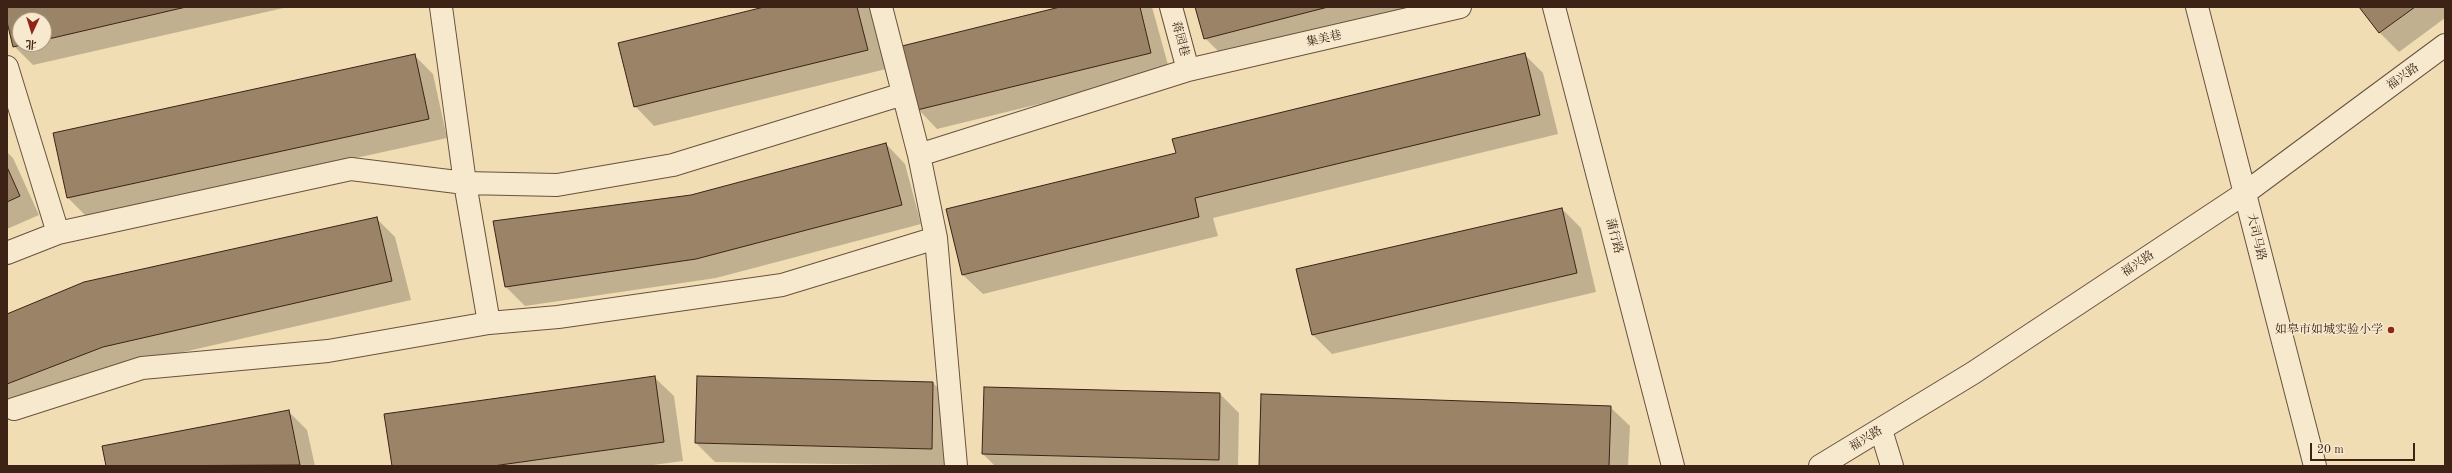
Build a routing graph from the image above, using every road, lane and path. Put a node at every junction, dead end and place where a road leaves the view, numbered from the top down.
1 (441, 7) edge
2 (880, 7) edge
3 (1171, 7) edge
4 (1460, 7) edge
5 (1554, 7) edge
6 (2197, 7) edge
7 (2445, 45) edge
8 (7, 67) edge
9 (1188, 70) junction
10 (903, 94) junction
11 (919, 155) junction
12 (465, 183) junction
13 (2245, 193) junction
14 (58, 234) junction
15 (936, 238) junction
16 (7, 254) edge
17 (489, 323) junction
18 (14, 409) dead end
19 (1881, 430) junction
20 (956, 466) edge
21 (1673, 466) edge
22 (1820, 466) edge
23 (1892, 466) edge
24 (2315, 466) edge

1 - 12 street
2 - 10 street
3 - 9 street, 蒋园巷
4 - 9 street, 集美巷
5 - 21 street, 蒲行路
6 - 13 street, 大司马路
7 - 13 street, 福兴路
8 - 14 street
9 - 11 street, 集美巷
10 - 11 street
10 - 12 street
11 - 15 street
12 - 14 street
12 - 17 street
13 - 19 street, 福兴路
13 - 24 street, 大司马路
14 - 16 street
15 - 17 street
15 - 20 street
17 - 18 street
19 - 22 street, 福兴路
19 - 23 street

